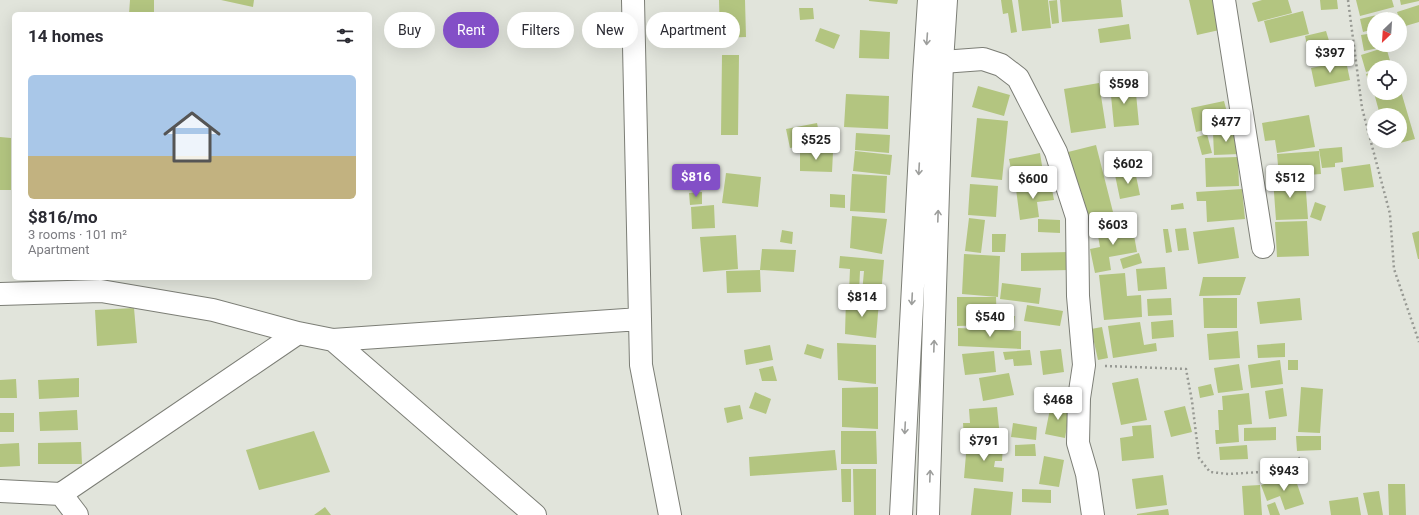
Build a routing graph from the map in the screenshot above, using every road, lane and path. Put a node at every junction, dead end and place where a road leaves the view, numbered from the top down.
1 (633, 0) edge
2 (929, 0) edge
3 (946, 0) edge
4 (1224, 0) edge
5 (1348, 0) edge
6 (942, 62) junction
7 (924, 76) junction
8 (1264, 248) dead end
9 (0, 294) edge
10 (640, 319) junction
11 (298, 333) junction
12 (333, 340) junction
13 (1419, 342) edge
14 (1084, 365) junction
15 (1300, 458) dead end
16 (0, 492) edge
17 (61, 494) junction
18 (77, 515) edge
19 (535, 515) edge
20 (670, 515) edge
21 (901, 515) edge
22 (928, 515) edge
23 (1094, 515) edge

1 - 10 street
2 -> 7 street
3 - 6 street
4 - 8 street
5 - 13 path
6 - 7 street
6 - 14 street
22 -> 6 street
7 -> 21 street
9 - 11 street
10 - 12 street
10 - 20 street
11 - 12 street
11 - 17 street
12 - 19 street
14 - 15 path
14 - 23 street
16 - 17 street
17 - 18 street

